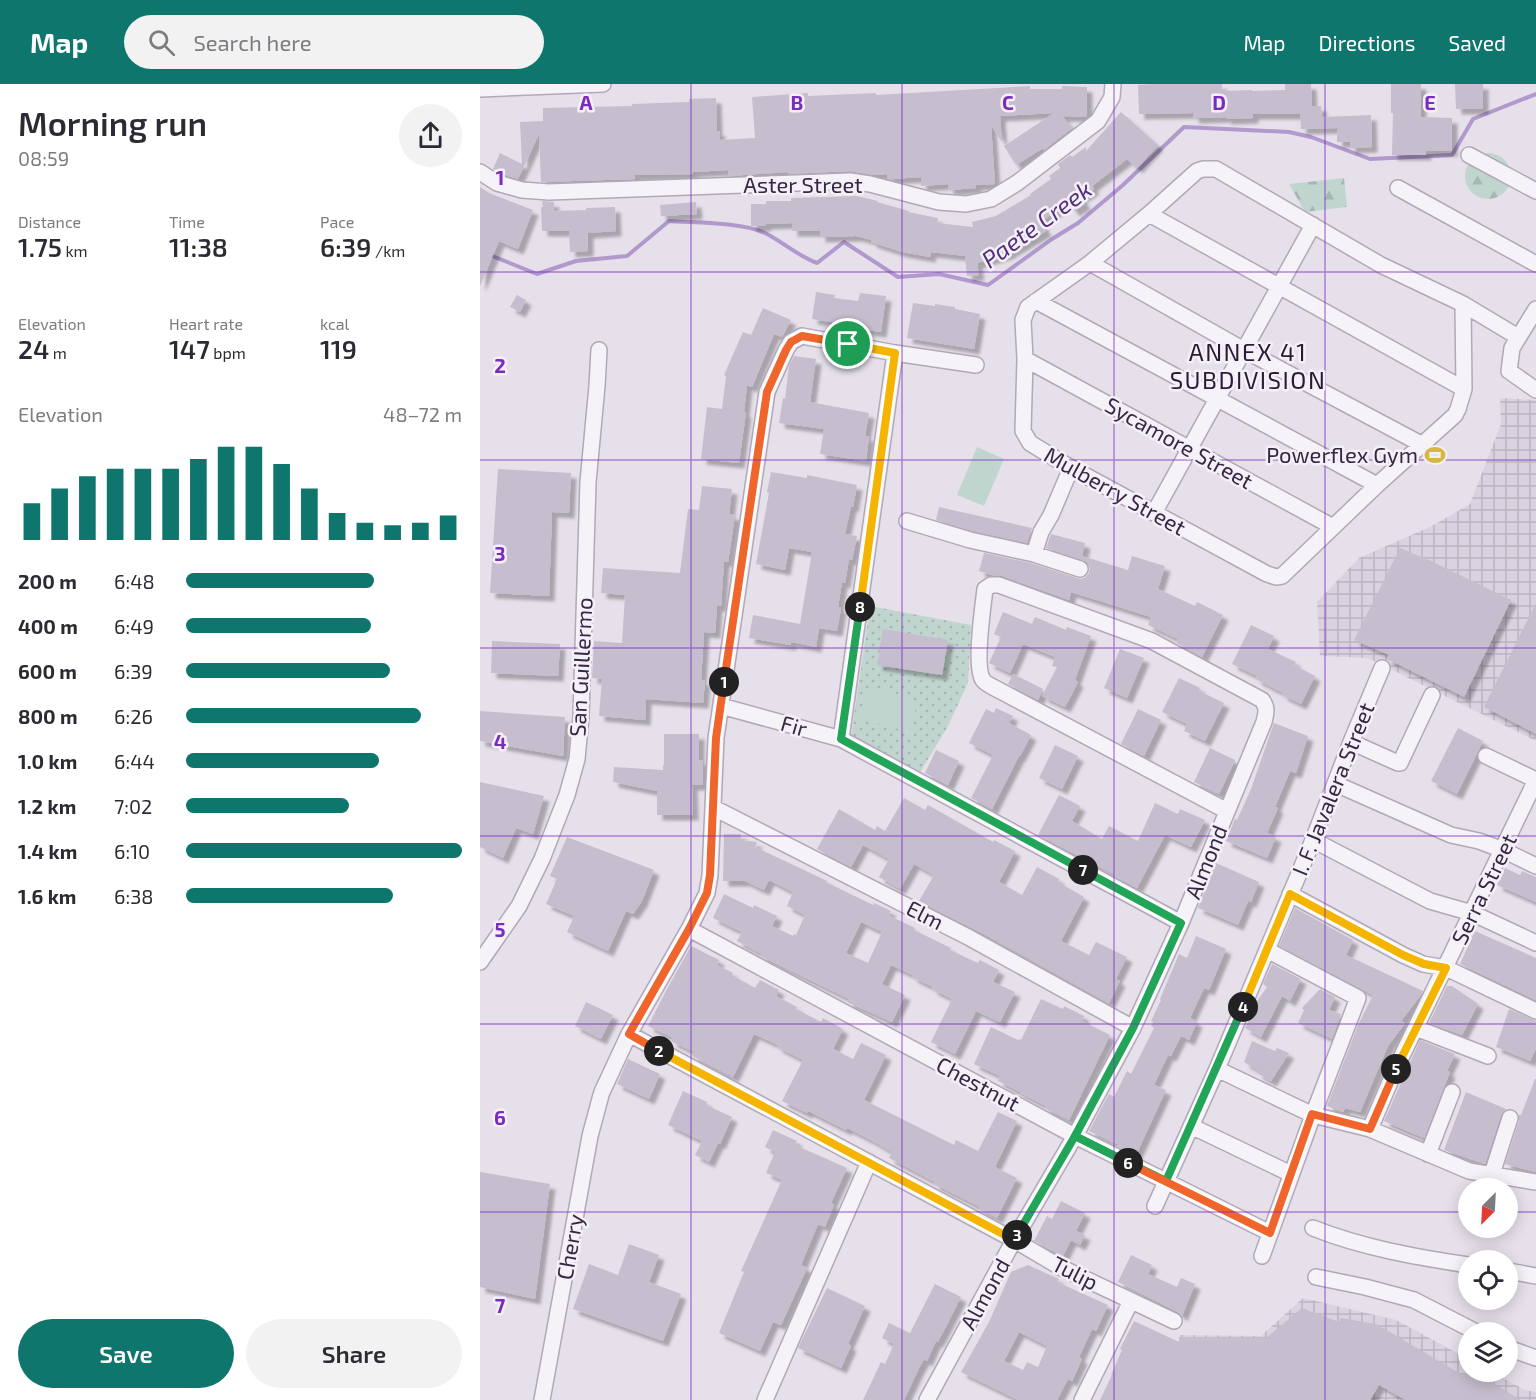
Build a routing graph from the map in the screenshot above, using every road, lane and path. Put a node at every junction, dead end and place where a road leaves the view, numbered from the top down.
1 (603, 84) edge
2 (1113, 84) edge
3 (480, 89) edge
4 (1469, 155) dead end
5 (480, 172) edge
6 (1398, 188) dead end
7 (1536, 191) edge
8 (1149, 214) junction
9 (1313, 225) junction
10 (1090, 263) junction
11 (1536, 264) edge
12 (1279, 286) junction
13 (1036, 301) junction
14 (1462, 304) junction
15 (1536, 309) edge
16 (1518, 337) junction
17 (598, 350) dead end
18 (1244, 350) junction
19 (895, 353) junction
20 (1024, 359) junction
21 (976, 366) dead end
22 (1464, 389) junction
23 (1536, 390) edge
24 (1217, 399) junction
25 (1421, 444) junction
26 (1189, 449) junction
27 (1071, 468) junction
28 (1377, 485) junction
29 (1154, 513) junction
30 (907, 520) dead end
31 (1334, 527) junction
32 (1034, 554) junction
33 (1080, 569) dead end
34 (1382, 668) dead end
35 (1432, 695) dead end
36 (721, 705) junction
37 (841, 739) junction
38 (1351, 742) junction
39 (1486, 756) dead end
40 (1536, 780) edge
41 (1336, 784) junction
42 (714, 808) junction
43 (1227, 811) junction
44 (1313, 840) junction
45 (1503, 850) junction
46 (1536, 866) edge
47 (1290, 894) junction
48 (1472, 913) junction
49 (1181, 923) junction
50 (689, 929) junction
51 (480, 933) edge
52 (494, 941) junction
53 (1536, 943) edge
54 (1267, 950) junction
55 (480, 962) edge
56 (1446, 968) junction
57 (1536, 1011) edge
58 (1133, 1028) junction
59 (1416, 1028) junction
60 (629, 1034) junction
61 (1488, 1056) dead end
62 (1217, 1069) junction
63 (1452, 1092) dead end
64 (1312, 1114) junction
65 (1510, 1118) dead end
66 (1191, 1126) junction
67 (1370, 1129) junction
68 (1075, 1136) junction
69 (1428, 1154) junction
70 (869, 1162) junction
71 (1291, 1174) junction
72 (1492, 1174) junction
73 (1166, 1181) junction
74 (1536, 1182) edge
75 (1155, 1206) dead end
76 (1320, 1231) dead end
77 (1270, 1233) junction
78 (1014, 1240) junction
79 (1262, 1256) dead end
80 (1458, 1263) edge
81 (1518, 1273) edge
82 (1536, 1276) edge
83 (1316, 1277) dead end
84 (1131, 1301) junction
85 (1174, 1321) dead end
86 (1458, 1323) edge
87 (1518, 1352) edge
88 (1536, 1358) edge
89 (542, 1400) edge
90 (765, 1400) edge
91 (927, 1400) edge
92 (1082, 1400) edge

1 - 3 street
2 - 5 street, Aster Street
4 - 7 street
6 - 11 street
8 - 9 street, Mulberry Street
8 - 10 street, Mulberry Street
8 - 12 street
9 - 12 street
9 - 14 street, Mulberry Street
10 - 13 street, Mulberry Street
10 - 18 street
12 - 18 street
12 - 22 street
13 - 20 street, Mulberry Street
13 - 24 street
14 - 16 street, Mulberry Street
14 - 22 street, Mulberry Street
15 - 16 street
16 - 23 street
17 - 52 street, San Guillermo
18 - 24 street
18 - 25 street
19 - 21 street
19 - 36 street, Cherry
19 - 37 street
20 - 26 street, Sycamore Street
20 - 27 street, Mulberry Street
22 - 25 street, Mulberry Street
24 - 26 street
24 - 28 street
25 - 28 street, Mulberry Street
26 - 29 street
26 - 31 street, Sycamore Street
27 - 29 street, Mulberry Street
27 - 32 street
28 - 31 street, Mulberry Street
29 - 31 street, Mulberry Street
30 - 32 street
32 - 33 street
34 - 38 street, I. F. Javalera Street
35 - 38 street
36 - 37 street, Fir
36 - 42 street, Cherry
37 - 49 street, Fir
38 - 41 street, I. F. Javalera Street
39 - 40 street
40 - 45 street, Serra Street
41 - 44 street, I. F. Javalera Street
41 - 45 street
42 - 50 street, Cherry
42 - 58 street, Elm
43 - 43 street, Almond
43 - 49 street, Almond
44 - 47 street, I. F. Javalera Street
44 - 48 street
45 - 46 street
45 - 48 street, Serra Street
47 - 54 street, I. F. Javalera Street
47 - 56 street
48 - 53 street
48 - 56 street, Serra Street
49 - 58 street, Almond
50 - 60 street, Cherry
50 - 68 street, Chestnut
51 - 52 street
52 - 55 street, San Guillermo
54 - 62 street, I. F. Javalera Street
54 - 64 street
56 - 57 street
56 - 59 street, Serra Street
58 - 68 street, Almond
59 - 61 street
59 - 67 street, Serra Street
60 - 70 street, Tulip
60 - 89 street, Cherry
62 - 64 street
62 - 66 street, I. F. Javalera Street
63 - 69 street
64 - 67 street
64 - 71 street
65 - 72 street
66 - 71 street
66 - 73 street, I. F. Javalera Street
67 - 69 street
68 - 73 street, Chestnut
68 - 78 street, Almond
69 - 72 street
70 - 78 street, Tulip
70 - 90 street
71 - 77 street
72 - 74 street
73 - 75 street, I. F. Javalera Street
73 - 77 street, Chestnut
76 - 80 street
77 - 79 street
78 - 84 street, Tulip
78 - 91 street, Almond
81 - 82 street
83 - 86 street
84 - 85 street, Tulip
84 - 92 street
87 - 88 street

